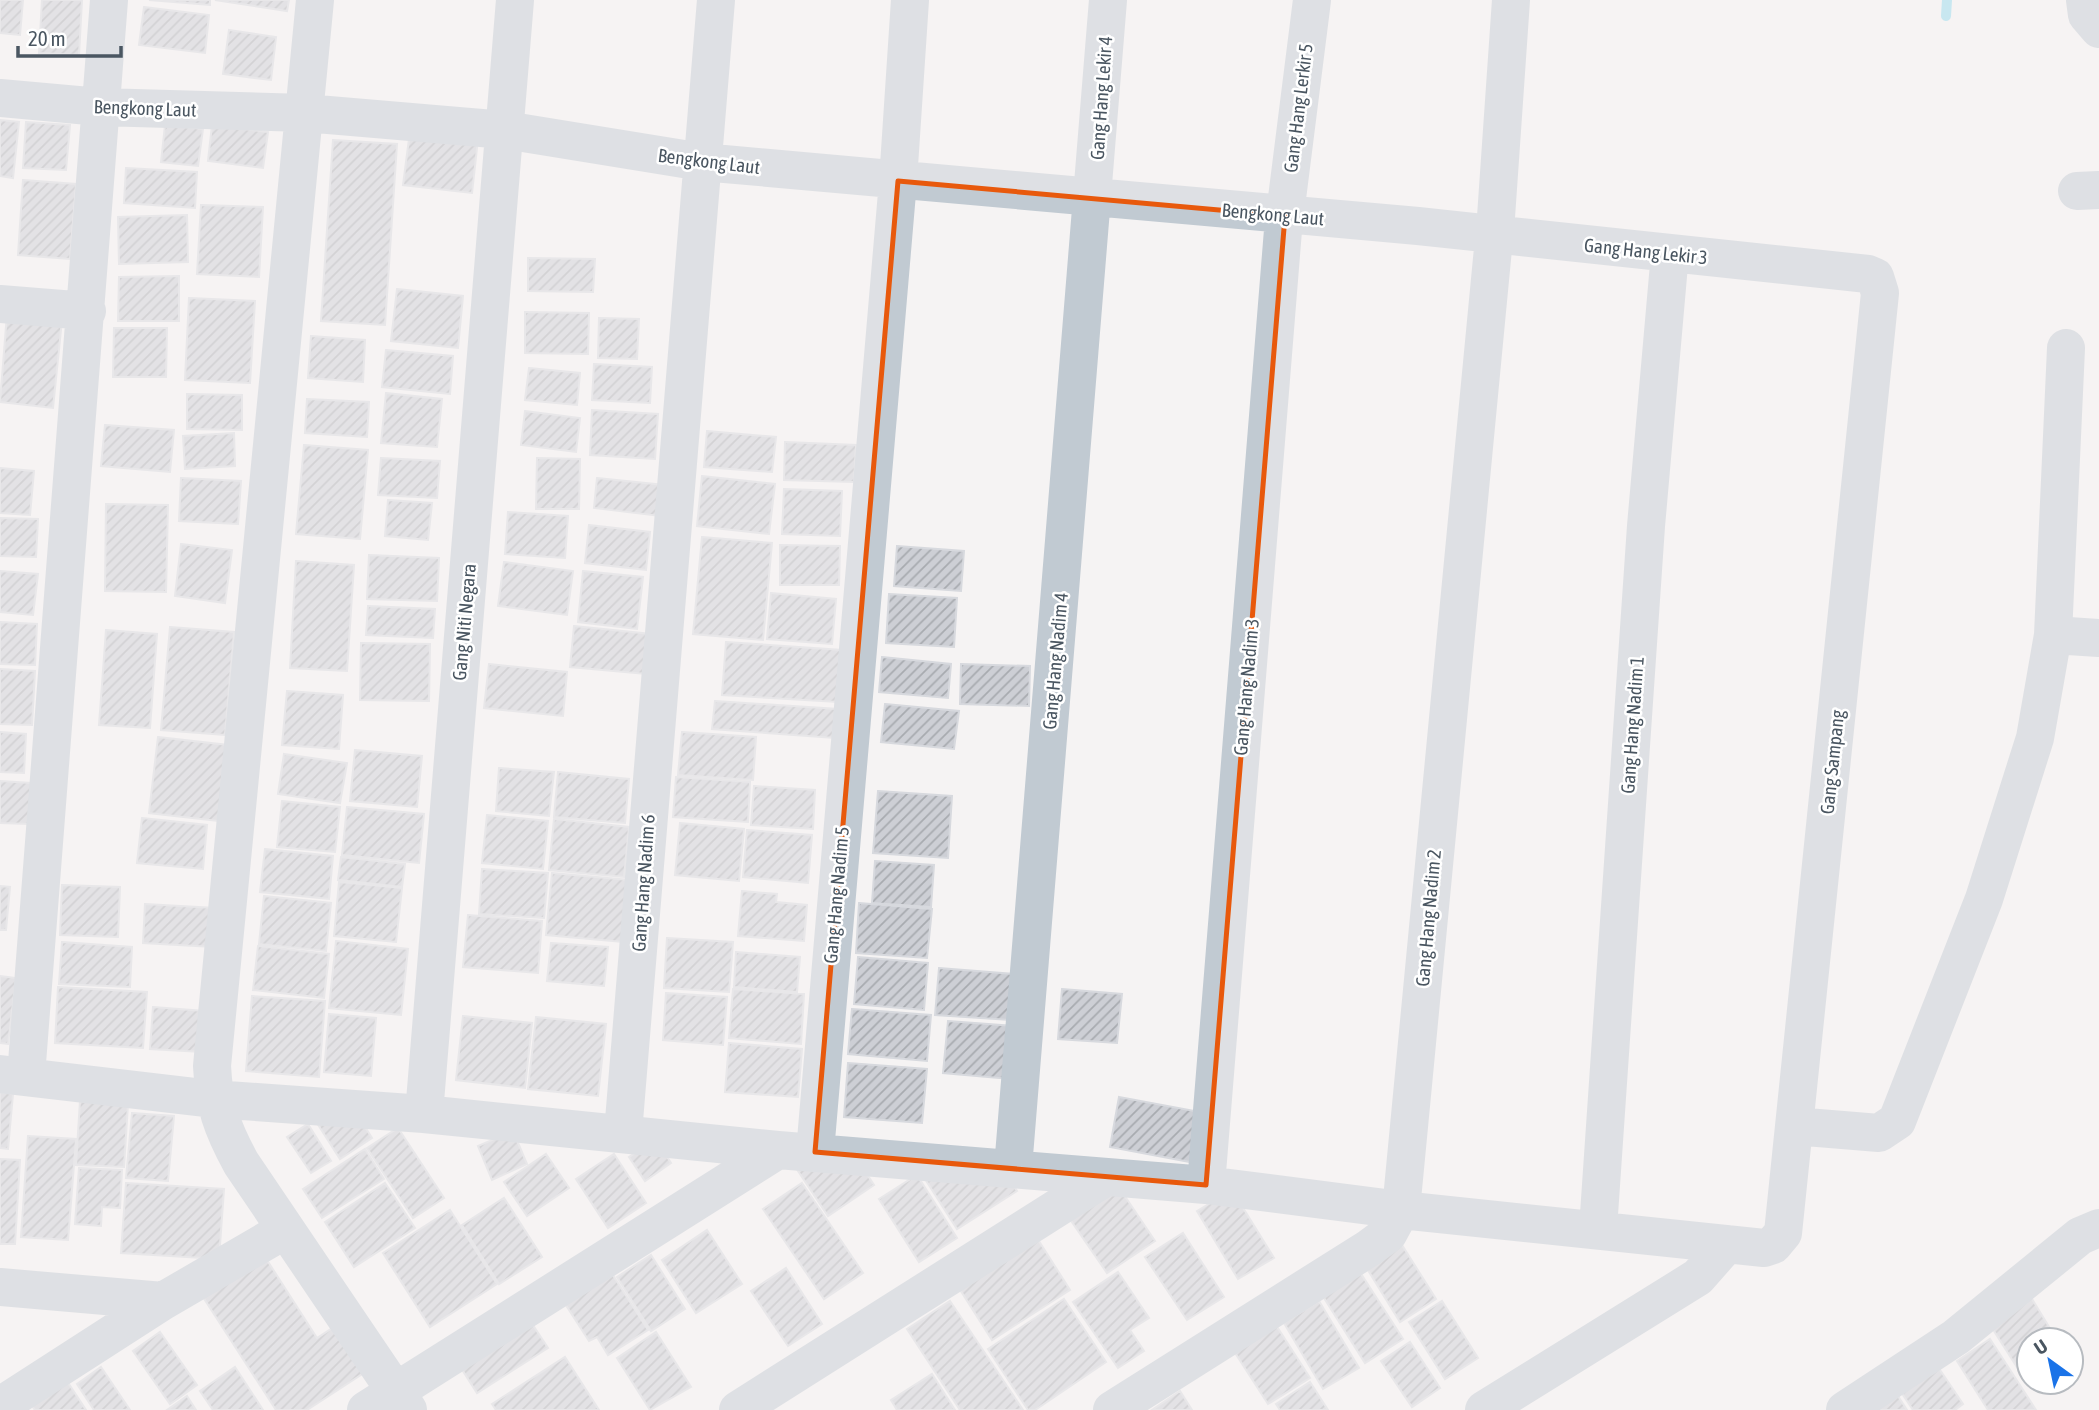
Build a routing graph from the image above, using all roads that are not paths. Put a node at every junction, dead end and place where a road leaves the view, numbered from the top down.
1 (108, 0) edge
2 (315, 0) edge
3 (515, 0) edge
4 (716, 0) edge
5 (910, 0) edge
6 (1108, 0) edge
7 (1312, 0) edge
8 (1511, 0) edge
9 (2085, 0) edge
10 (2099, 29) edge
11 (0, 98) edge
12 (100, 107) junction
13 (305, 113) junction
14 (505, 130) junction
15 (702, 162) junction
16 (898, 181) junction
17 (1094, 196) junction
18 (1285, 216) junction
19 (1418, 226) joint
20 (1494, 235) junction
21 (1670, 253) junction
22 (1875, 276) joint
23 (0, 304) edge
24 (87, 311) junction
25 (2066, 348) dead end
26 (2053, 635) junction
27 (2099, 638) edge
28 (13, 1075) edge
29 (214, 1099) junction
30 (424, 1114) junction
31 (1794, 1126) junction
32 (623, 1133) junction
33 (778, 1150) junction
34 (815, 1152) junction
35 (1013, 1168) junction
36 (1207, 1171) junction
37 (1106, 1177) junction
38 (1402, 1195) junction
39 (1599, 1213) junction
40 (2099, 1228) edge
41 (285, 1230) junction
42 (1727, 1244) junction
43 (0, 1287) edge
44 (163, 1301) junction
45 (390, 1404) edge
46 (0, 1406) edge
47 (738, 1410) edge
48 (1112, 1410) edge
49 (1484, 1410) edge
50 (1845, 1410) edge

1 - 12 street
2 - 13 street
3 - 14 street, Gang Niti Negara
4 - 15 street, Gang Hang Nadim 6
5 - 16 street, Gang Hang Nadim 5
6 - 17 street, Gang Hang Lekir 4
7 - 18 street, Gang Hang Lerkir 5
8 - 20 street, Gang Hang Nadim 2
9 - 10 street
11 - 12 street, Bengkong Laut
12 - 13 street, Bengkong Laut
12 - 24 street
13 - 14 street, Bengkong Laut
13 - 29 street
14 - 15 street, Bengkong Laut
14 - 30 street, Gang Niti Negara
15 - 16 street, Bengkong Laut
15 - 32 street, Gang Hang Nadim 6
16 - 17 street, Bengkong Laut
16 - 34 street, Gang Hang Nadim 5
17 - 18 street, Bengkong Laut
17 - 35 street, Gang Hang Nadim 4
18 - 19 street, Bengkong Laut
18 - 36 street, Gang Hang Nadim 3
19 - 20 street, Gang Hang Lekir 3
20 - 21 street, Gang Hang Lekir 3
20 - 38 street, Gang Hang Nadim 2
21 - 22 street, Gang Hang Lekir 3
21 - 39 street, Gang Hang Nadim 1
22 - 31 street, Gang Sampang
23 - 24 street
24 - 28 street
25 - 26 street
26 - 27 street
26 - 31 street
28 - 29 street
29 - 30 street
29 - 41 street
30 - 32 street
31 - 42 street, Gang Sampang
32 - 33 street
33 - 34 street
33 - 45 street
34 - 35 street
35 - 37 street
36 - 37 street
36 - 38 street
37 - 47 street
38 - 39 street
38 - 48 street
39 - 42 street
40 - 50 street
41 - 44 street
41 - 45 street
42 - 49 street
43 - 44 street
44 - 46 street

